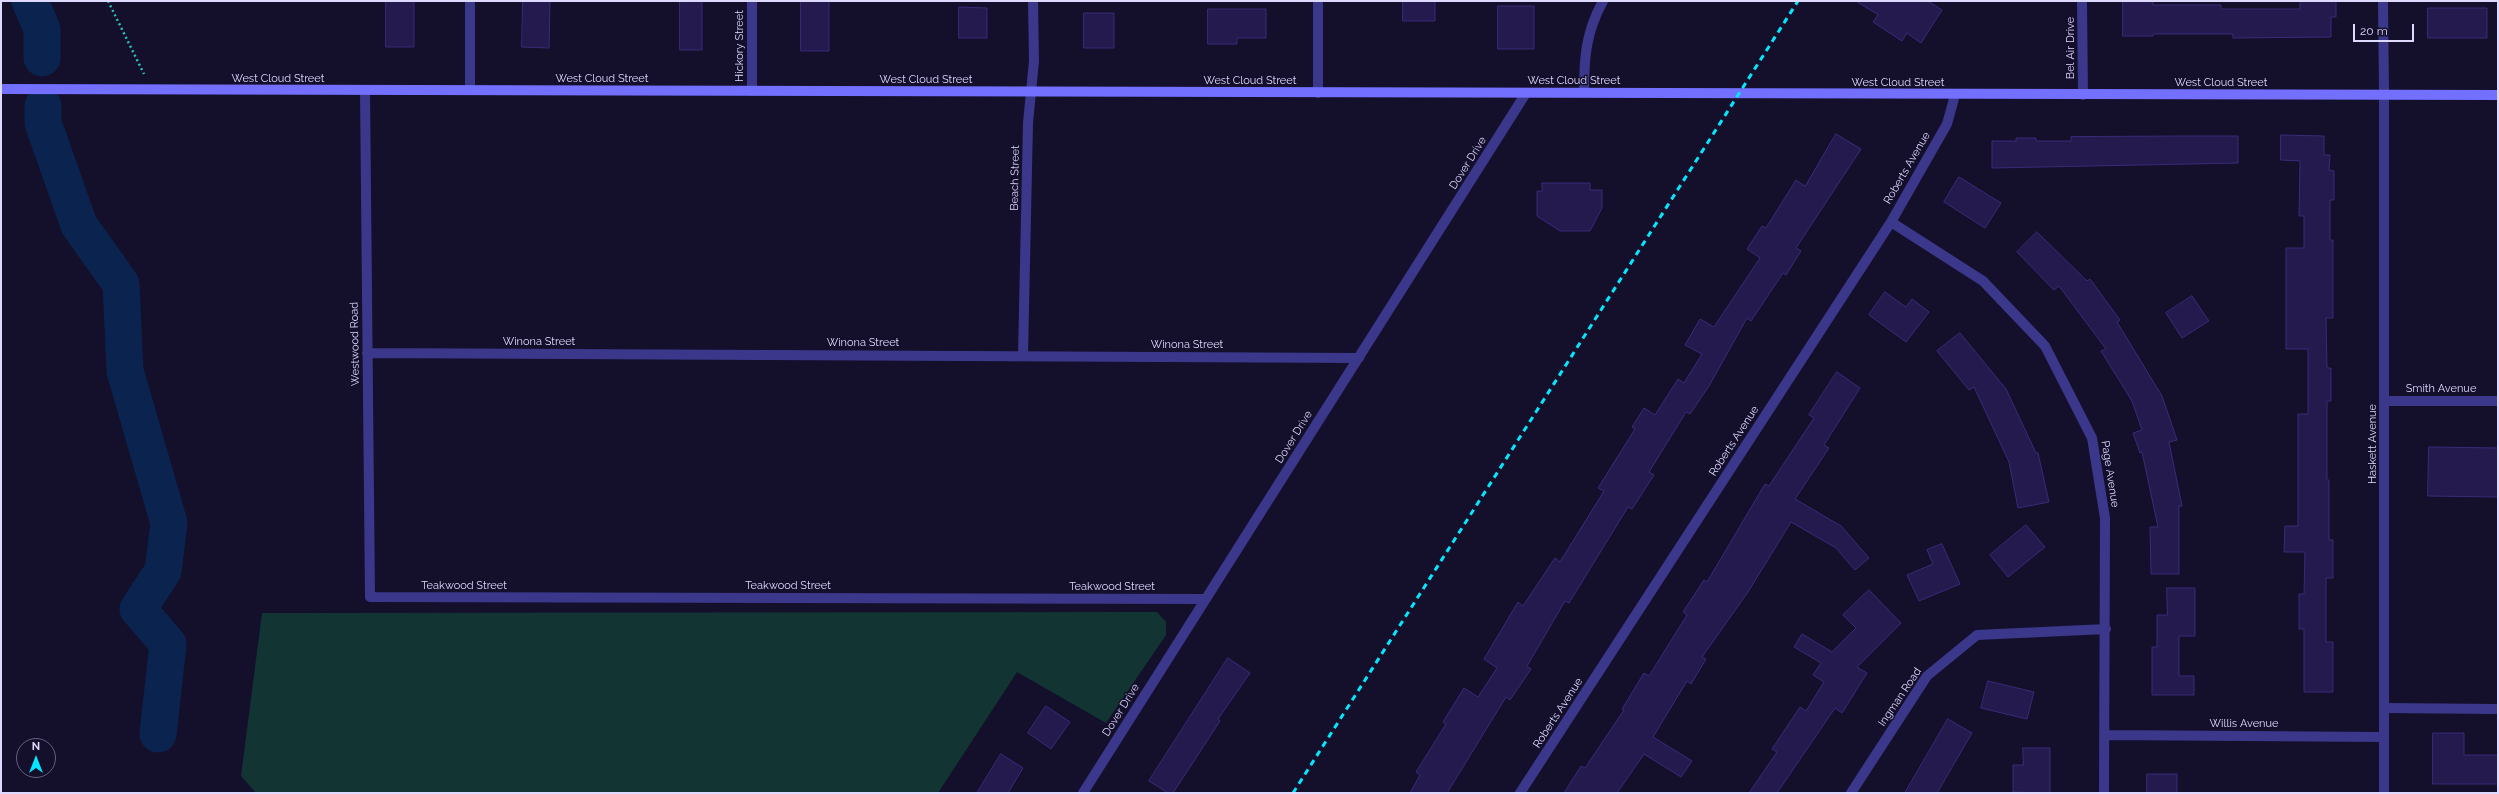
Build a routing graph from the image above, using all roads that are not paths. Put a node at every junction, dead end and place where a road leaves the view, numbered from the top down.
1 (470, 1) edge
2 (752, 1) edge
3 (1033, 1) edge
4 (1318, 1) edge
5 (1603, 1) edge
6 (2082, 1) edge
7 (2384, 1) edge
8 (1, 89) edge
9 (470, 90) junction
10 (365, 91) junction
11 (752, 91) junction
12 (1031, 92) junction
13 (1584, 92) junction
14 (1318, 93) junction
15 (1526, 93) junction
16 (2384, 94) junction
17 (1955, 95) junction
18 (2083, 95) junction
19 (2498, 95) edge
20 (1890, 222) junction
21 (367, 353) junction
22 (1023, 355) junction
23 (1359, 358) junction
24 (2385, 401) junction
25 (2498, 401) edge
26 (370, 597) joint
27 (1206, 599) junction
28 (2106, 629) junction
29 (2384, 708) junction
30 (2498, 709) edge
31 (2105, 735) junction
32 (2384, 737) junction
33 (1083, 793) edge
34 (1520, 793) edge
35 (1851, 793) edge
36 (2104, 793) edge
37 (2384, 793) edge

1 - 9 street
2 - 11 street, Hickory Street
3 - 12 street, Beach Street
4 - 14 street
5 - 13 street
6 - 18 street, Bel Air Drive
7 - 16 street
8 - 10 main road, West Cloud Street
9 - 10 main road, West Cloud Street
9 - 11 main road, West Cloud Street
10 - 21 street, Westwood Road
11 - 12 main road, West Cloud Street
12 - 14 main road, West Cloud Street
12 - 22 street, Beach Street
13 - 15 main road, West Cloud Street
13 - 17 main road, West Cloud Street
14 - 15 main road, West Cloud Street
15 - 23 street, Dover Drive
16 - 18 main road, West Cloud Street
16 - 19 main road, West Cloud Street
16 - 24 street, Haskett Avenue
17 - 18 main road, West Cloud Street
17 - 20 street, Roberts Avenue
20 - 28 street, Page Avenue
20 - 34 street, Roberts Avenue
21 - 22 street, Winona Street
21 - 26 street, Westwood Road
22 - 23 street, Winona Street
23 - 27 street, Dover Drive
24 - 25 street, Smith Avenue
24 - 29 street, Haskett Avenue
26 - 27 street, Teakwood Street
27 - 33 street, Dover Drive
28 - 31 street, Page Avenue
28 - 35 street, Ingman Road
29 - 30 street
29 - 32 street, Haskett Avenue
31 - 32 street, Willis Avenue
31 - 36 street, Page Avenue
32 - 37 street, Haskett Avenue

